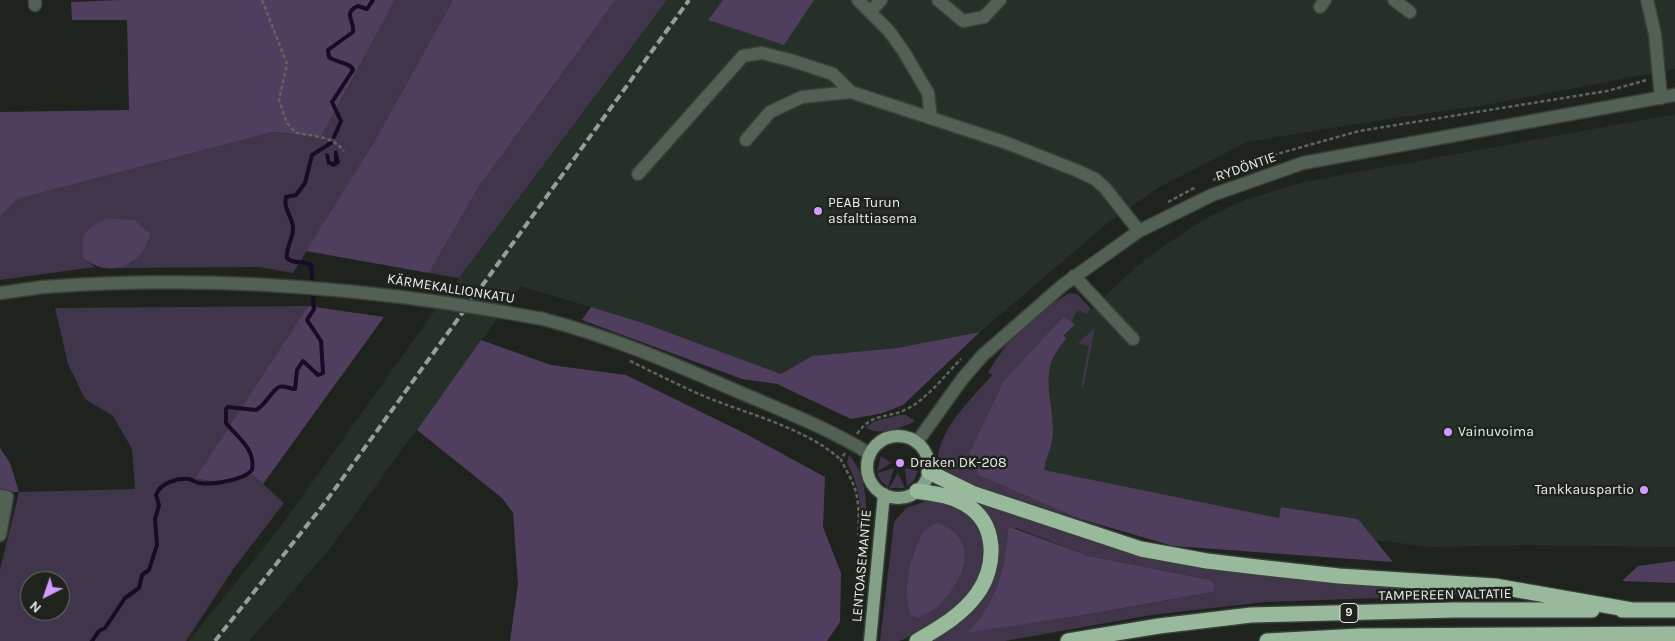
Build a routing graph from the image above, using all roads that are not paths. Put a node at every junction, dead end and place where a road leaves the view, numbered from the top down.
1 (858, 0) edge
2 (881, 0) edge
3 (938, 0) edge
4 (1000, 0) edge
5 (1394, 0) edge
6 (1652, 1) edge
7 (871, 11) junction
8 (1410, 12) dead end
9 (851, 92) junction
10 (1675, 95) edge
11 (1661, 98) junction
12 (931, 118) junction
13 (746, 140) dead end
14 (638, 174) dead end
15 (1138, 231) junction
16 (1074, 276) junction
17 (0, 293) edge
18 (1133, 339) dead end
19 (917, 442) junction
20 (870, 454) junction
21 (929, 472) junction
22 (917, 491) junction
23 (884, 494) junction
24 (3, 497) edge
25 (0, 535) edge
26 (1632, 610) junction
27 (1675, 610) edge
28 (1568, 633) junction
29 (1675, 634) edge
30 (870, 641) edge
31 (917, 641) edge
32 (1068, 641) edge
33 (1267, 641) edge
34 (1521, 641) edge

1 - 7 street
2 - 7 street
3 - 4 street
5 - 8 street
6 - 11 street
7 - 12 street
9 - 12 street
9 - 13 street
9 - 14 street
10 - 11 street, RYDÖNTIE
11 - 15 street, RYDÖNTIE
12 - 15 street
15 - 16 street, RYDÖNTIE
16 - 18 street
16 - 19 street, RYDÖNTIE
17 - 20 street, KÄRMEKALLIONKATU, bridge
19 - 20 main road
19 - 21 main road
20 - 23 main road
21 - 22 main road
21 - 26 highway
22 - 23 main road
22 - 31 highway
23 - 30 main road, LENTOASEMANTIE
24 - 25 street
26 - 27 highway, TAMPEREEN VALTATIE / 9
26 - 32 highway, TAMPEREEN VALTATIE / 9
28 - 29 highway, 9
28 - 33 highway, 9
28 - 34 highway

